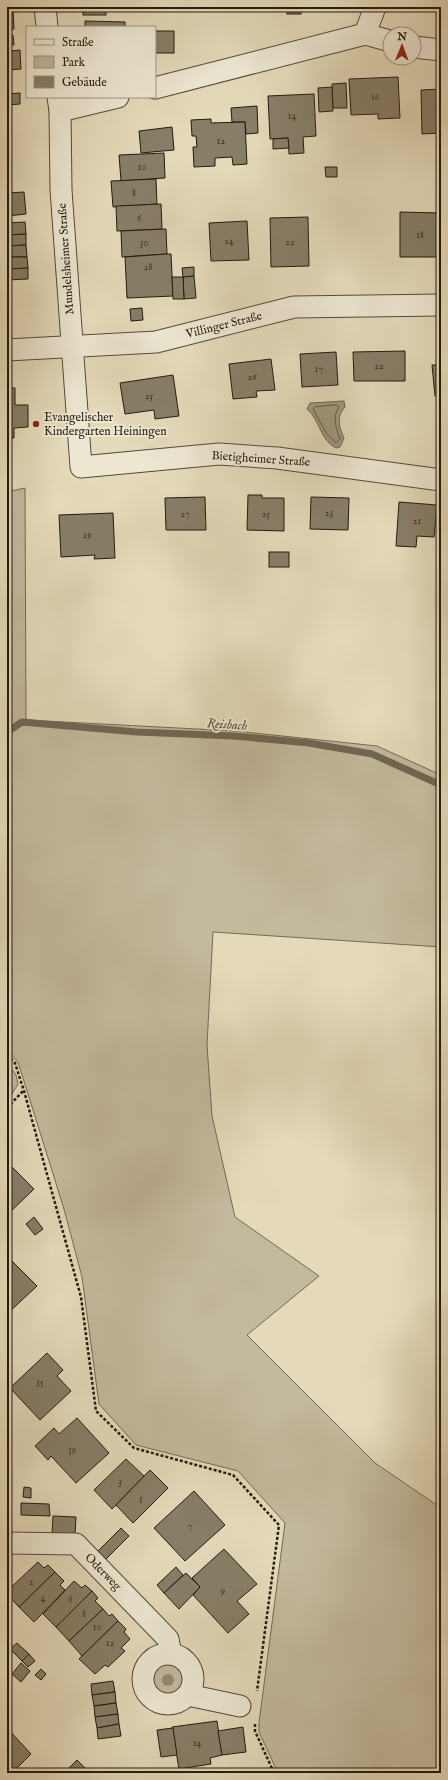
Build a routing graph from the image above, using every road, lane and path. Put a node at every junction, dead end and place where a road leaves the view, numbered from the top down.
1 (44, 7) edge
2 (375, 7) edge
3 (47, 26) edge
4 (365, 34) junction
5 (382, 39) edge
6 (422, 48) edge
7 (441, 50) edge
8 (156, 88) edge
9 (110, 98) edge
10 (59, 104) edge
11 (441, 305) edge
12 (72, 346) junction
13 (7, 350) edge
14 (81, 467) joint
15 (441, 480) edge
16 (7, 1055) edge
17 (24, 1091) junction
18 (7, 1108) edge
19 (7, 1543) edge
20 (171, 1654) junction
21 (257, 1694) dead end
22 (188, 1695) junction
23 (247, 1711) joint
24 (274, 1773) edge

1 - 3 street
2 - 4 street
4 - 5 street
4 - 8 street
6 - 7 street
9 - 10 street, Mundelsheimer Straße
10 - 12 street, Mundelsheimer Straße
11 - 12 street, Villinger Straße
12 - 13 street, Villinger Straße
12 - 14 street, Mundelsheimer Straße
14 - 15 street, Bietigheimer Straße
16 - 17 path
17 - 18 path
17 - 21 path
19 - 20 street, Oderweg
20 - 22 street
20 - 22 street
22 - 23 street
23 - 24 path

